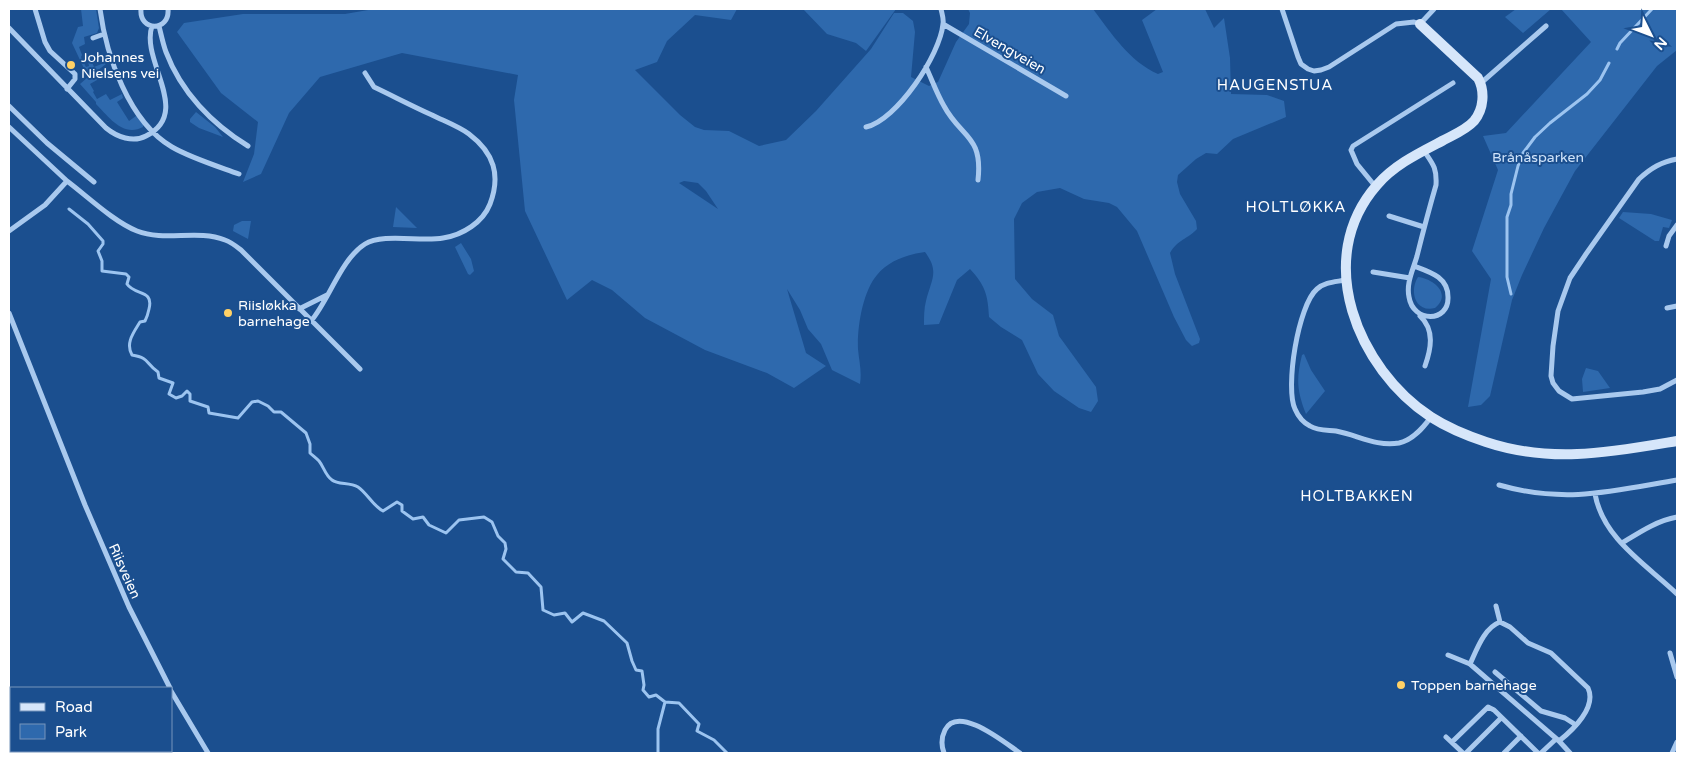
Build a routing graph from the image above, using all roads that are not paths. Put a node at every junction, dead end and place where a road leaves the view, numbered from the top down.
1 (35, 9) edge
2 (100, 9) edge
3 (141, 9) edge
4 (168, 9) edge
5 (941, 9) edge
6 (1282, 9) edge
7 (1434, 9) edge
8 (944, 24) junction
9 (1420, 24) junction
10 (152, 26) junction
11 (159, 26) junction
12 (1546, 26) dead end
13 (9, 28) edge
14 (104, 34) junction
15 (93, 38) dead end
16 (926, 67) junction
17 (365, 73) dead end
18 (1453, 83) dead end
19 (1481, 84) junction
20 (67, 89) junction
21 (1066, 96) dead end
22 (9, 106) edge
23 (9, 127) edge
24 (866, 128) dead end
25 (153, 132) junction
26 (248, 146) dead end
27 (1424, 151) junction
28 (1677, 159) edge
29 (239, 174) dead end
30 (978, 180) dead end
31 (67, 181) junction
32 (94, 182) dead end
33 (1375, 186) junction
34 (1389, 216) dead end
35 (1677, 224) edge
36 (1424, 227) junction
37 (9, 231) edge
38 (1666, 246) dead end
39 (1414, 266) junction
40 (1373, 272) dead end
41 (1410, 278) junction
42 (1346, 280) junction
43 (327, 294) junction
44 (1677, 306) edge
45 (1667, 308) dead end
46 (299, 309) junction
47 (9, 313) edge
48 (1420, 315) junction
49 (312, 322) junction
50 (1425, 366) dead end
51 (360, 369) dead end
52 (1677, 380) edge
53 (1431, 417) junction
54 (1677, 440) edge
55 (1677, 480) edge
56 (1500, 485) dead end
57 (1595, 494) junction
58 (1677, 517) edge
59 (1622, 543) junction
60 (1677, 594) edge
61 (1496, 606) dead end
62 (1500, 622) junction
63 (1670, 653) dead end
64 (1448, 655) dead end
65 (1470, 664) junction
66 (1495, 672) dead end
67 (1677, 677) edge
68 (168, 687) edge
69 (172, 693) edge
70 (1501, 718) junction
71 (1576, 725) junction
72 (1521, 736) junction
73 (1446, 737) dead end
74 (1558, 740) junction
75 (1452, 742) junction
76 (1677, 742) edge
77 (208, 753) edge
78 (944, 753) edge
79 (1020, 753) edge
80 (1464, 753) edge
81 (1504, 753) edge
82 (1540, 753) edge
83 (1570, 753) edge
84 (1672, 753) edge

1 - 20 street
2 - 14 street
3 - 10 street
4 - 11 street
5 - 8 street
6 - 9 street
7 - 9 street
8 - 16 street
8 - 21 street, Elvengveien
9 - 19 street
10 - 11 street
10 - 25 street
11 - 26 street
12 - 19 street
13 - 20 street
14 - 15 street
14 - 25 street
16 - 24 street
16 - 30 street
17 - 43 street
18 - 33 street
19 - 27 street
20 - 25 street
22 - 32 street
23 - 31 street
25 - 29 street
27 - 33 street
27 - 36 street
28 - 52 street
31 - 37 street
31 - 46 street
33 - 42 street
34 - 36 street
35 - 38 street
36 - 39 street
39 - 41 street
39 - 48 street
40 - 41 street
41 - 48 street
42 - 53 street
42 - 53 street
43 - 46 street
43 - 49 street
44 - 45 street
46 - 49 street
47 - 68 street, Riisveien
48 - 50 street
49 - 51 street
53 - 54 street
55 - 57 street
56 - 57 street
57 - 59 street
58 - 59 street
59 - 60 street
61 - 62 street
62 - 65 street
62 - 71 street
63 - 67 street
64 - 65 street
65 - 74 street
66 - 71 street
69 - 77 street, Riisveien
70 - 72 street
70 - 75 street
70 - 80 street
71 - 74 street
72 - 81 street
72 - 82 street
73 - 75 street
74 - 82 street
74 - 83 street
75 - 80 street
76 - 84 street
78 - 79 street

